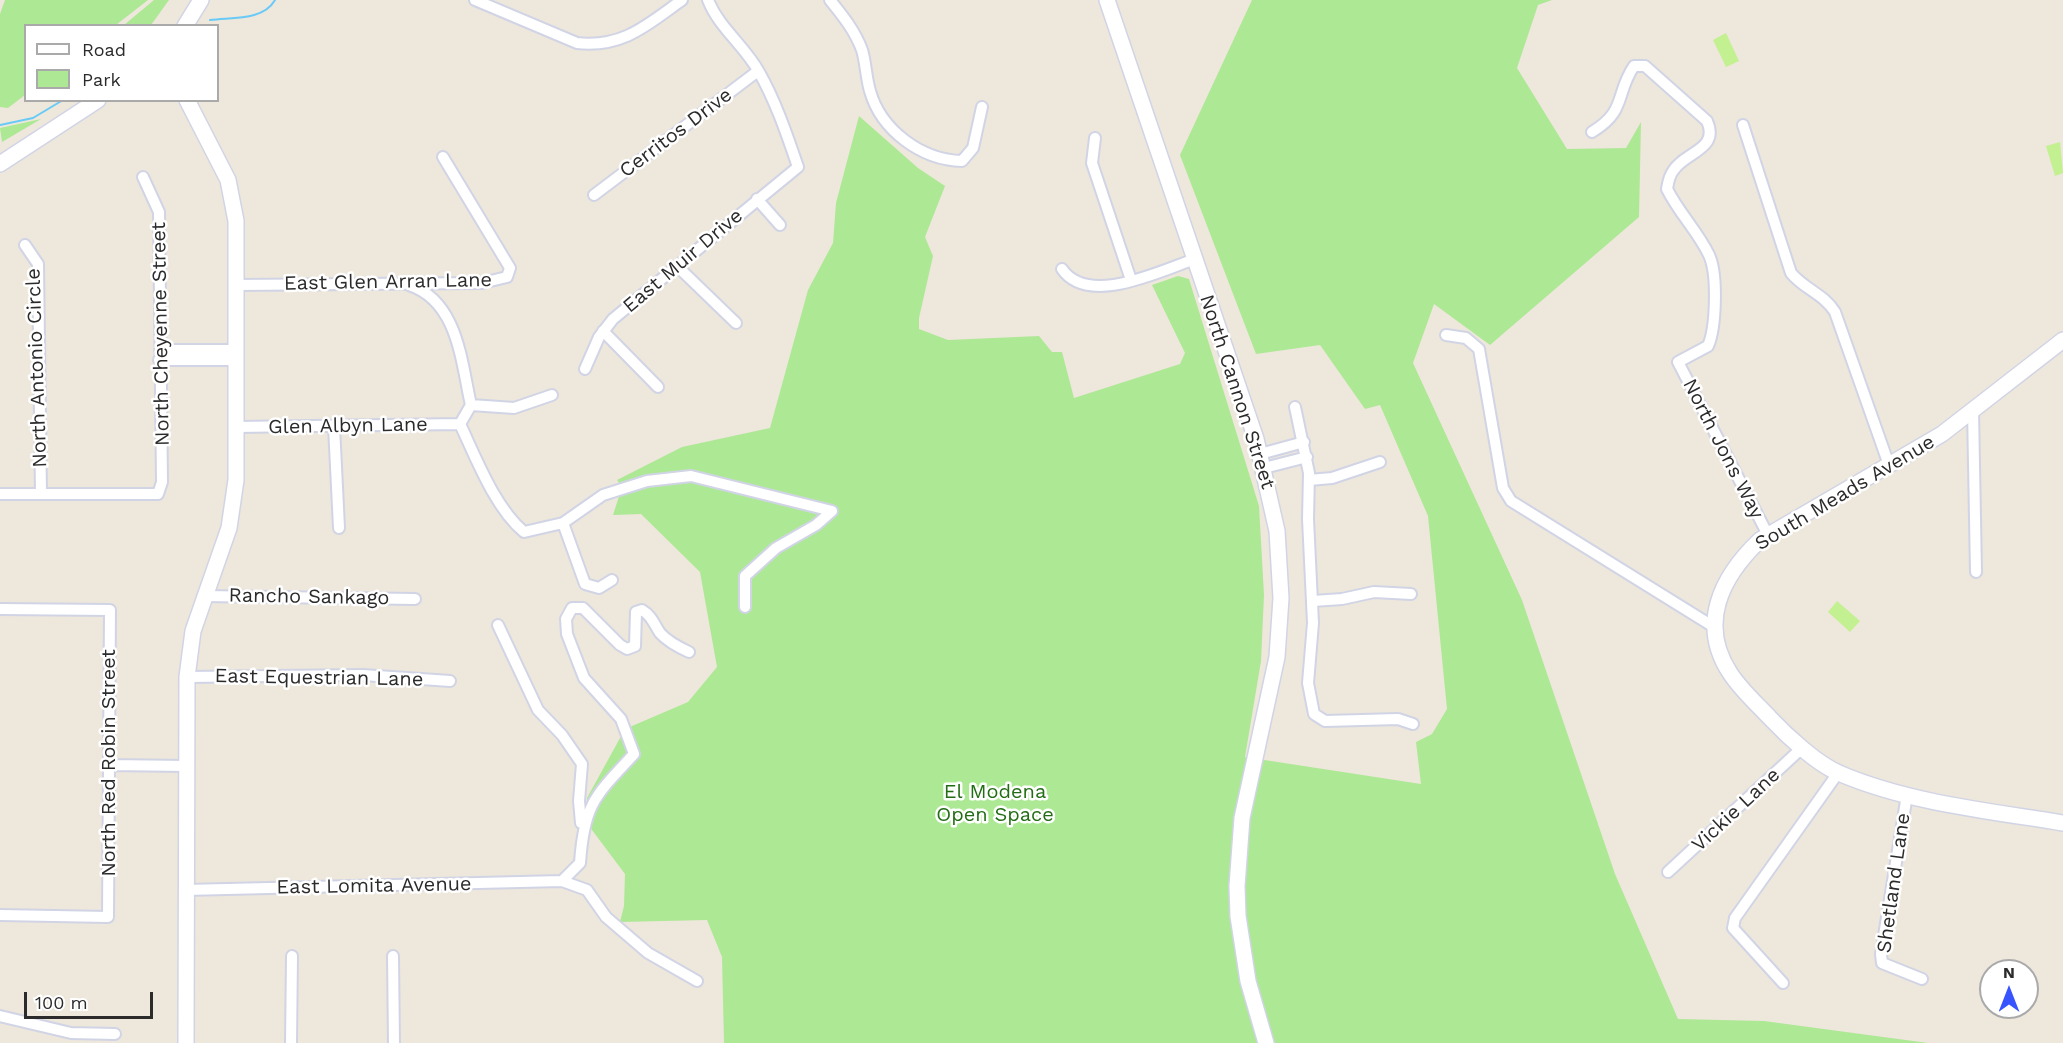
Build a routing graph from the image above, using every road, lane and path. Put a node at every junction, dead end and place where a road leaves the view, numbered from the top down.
1 (201, 0) edge
2 (475, 0) edge
3 (682, 0) edge
4 (708, 0) edge
5 (830, 0) edge
6 (1107, 0) edge
7 (186, 24) edge
8 (758, 71) junction
9 (95, 102) edge
10 (188, 102) edge
11 (982, 107) dead end
12 (1743, 125) dead end
13 (1592, 132) dead end
14 (1095, 138) dead end
15 (443, 157) dead end
16 (0, 164) edge
17 (143, 177) dead end
18 (594, 195) dead end
19 (757, 199) junction
20 (780, 225) dead end
21 (25, 245) dead end
22 (1195, 259) junction
23 (677, 266) junction
24 (1062, 269) dead end
25 (1131, 280) junction
26 (236, 285) junction
27 (406, 285) junction
28 (736, 322) dead end
29 (603, 331) junction
30 (1446, 335) dead end
31 (2063, 340) edge
32 (160, 355) junction
33 (236, 355) junction
34 (585, 369) dead end
35 (658, 387) dead end
36 (552, 395) dead end
37 (471, 405) junction
38 (1295, 407) dead end
39 (1973, 410) junction
40 (460, 424) junction
41 (334, 426) junction
42 (236, 427) junction
43 (1304, 442) junction
44 (1307, 457) junction
45 (1262, 461) junction
46 (1380, 462) dead end
47 (1889, 465) junction
48 (1309, 480) junction
49 (0, 494) edge
50 (41, 494) junction
51 (563, 523) junction
52 (339, 528) dead end
53 (1768, 535) junction
54 (1976, 572) dead end
55 (612, 580) dead end
56 (1411, 594) dead end
57 (203, 596) junction
58 (414, 599) dead end
59 (1313, 601) junction
60 (745, 607) dead end
61 (0, 609) edge
62 (498, 625) dead end
63 (1714, 627) junction
64 (689, 652) dead end
65 (187, 677) junction
66 (450, 681) dead end
67 (1413, 724) dead end
68 (1803, 747) junction
69 (110, 765) junction
70 (186, 766) junction
71 (1838, 773) junction
72 (1907, 795) junction
73 (2063, 823) edge
74 (582, 829) junction
75 (1668, 873) dead end
76 (562, 881) junction
77 (185, 890) junction
78 (0, 915) edge
79 (292, 956) dead end
80 (393, 956) dead end
81 (1923, 979) dead end
82 (697, 981) dead end
83 (1783, 983) dead end
84 (0, 1016) edge
85 (115, 1034) dead end
86 (186, 1043) edge
87 (291, 1043) edge
88 (394, 1043) edge
89 (1266, 1043) edge

1 - 7 street
2 - 3 street
4 - 8 street
5 - 11 street
6 - 22 street, North Cannon Street
8 - 18 street, Cerritos Drive
8 - 19 street, East Muir Drive
9 - 16 street
10 - 26 street
12 - 47 street
13 - 53 street, North Jons Way
14 - 25 street
15 - 27 street, East Glen Arran Lane
17 - 32 street, North Cheyenne Street
19 - 20 street
19 - 23 street, East Muir Drive
21 - 50 street, North Antonio Circle
22 - 25 street
22 - 45 street, North Cannon Street
23 - 28 street
23 - 29 street, East Muir Drive
24 - 25 street
26 - 27 street, East Glen Arran Lane
26 - 33 street
27 - 37 street
29 - 34 street, East Muir Drive
29 - 35 street
30 - 63 street
31 - 39 street, South Meads Avenue
32 - 33 street
32 - 50 street, North Cheyenne Street
33 - 42 street
36 - 37 street
37 - 40 street
38 - 43 street
39 - 47 street, South Meads Avenue
39 - 54 street
40 - 41 street, Glen Albyn Lane
40 - 51 street
41 - 42 street, Glen Albyn Lane
41 - 52 street
42 - 57 street
43 - 44 street
43 - 45 street
44 - 45 street
44 - 48 street
45 - 89 street, North Cannon Street
46 - 48 street
47 - 53 street, South Meads Avenue
48 - 59 street
49 - 50 street
51 - 55 street
51 - 60 street
53 - 63 street, South Meads Avenue
56 - 59 street
57 - 58 street, Rancho Sankago
57 - 65 street
59 - 67 street
61 - 69 street, North Red Robin Street
62 - 74 street
63 - 68 street, South Meads Avenue
64 - 74 street
65 - 66 street, East Equestrian Lane
65 - 70 street
68 - 71 street, South Meads Avenue
68 - 75 street, Vickie Lane
69 - 70 street
69 - 78 street, North Red Robin Street
70 - 77 street
71 - 72 street, South Meads Avenue
71 - 83 street
72 - 73 street, South Meads Avenue
72 - 81 street, Shetland Lane
74 - 76 street
76 - 77 street, East Lomita Avenue
76 - 82 street
77 - 86 street
79 - 87 street
80 - 88 street
84 - 85 street

